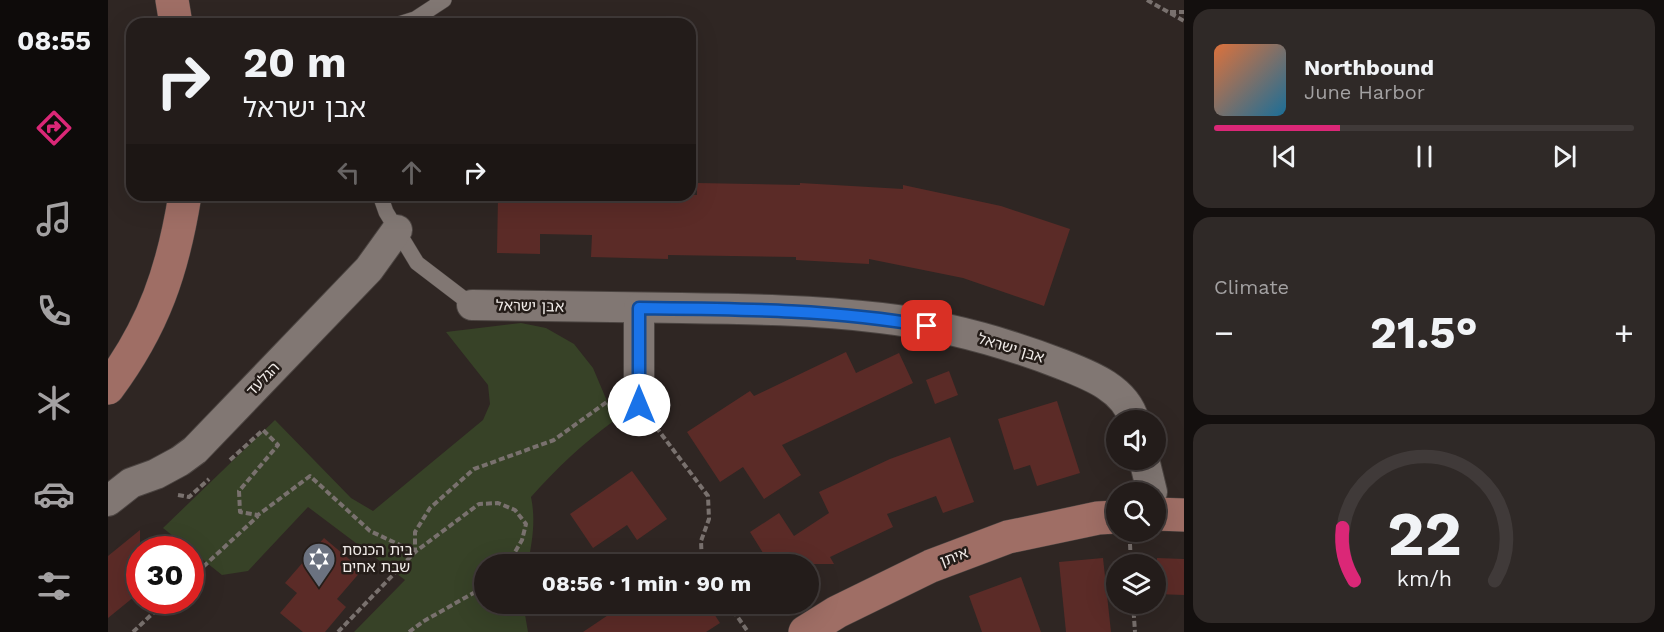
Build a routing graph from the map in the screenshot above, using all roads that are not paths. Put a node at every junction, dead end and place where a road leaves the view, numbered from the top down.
1 (172, 0) edge
2 (444, 0) edge
3 (175, 18) edge
4 (415, 18) edge
5 (184, 201) edge
6 (382, 201) edge
7 (397, 230) junction
8 (472, 305) joint
9 (639, 308) junction
10 (108, 388) edge
11 (639, 393) road end
12 (1130, 410) edge
13 (108, 501) edge
14 (1106, 522) edge
15 (805, 632) edge

1 - 3 street
2 - 4 lane
5 - 10 street
6 - 7 lane
7 - 8 lane
7 - 13 street, הגלעד
8 - 9 street, אבן ישראל
9 - 11 street
9 - 12 street, אבן ישראל
14 - 15 street, איתן

